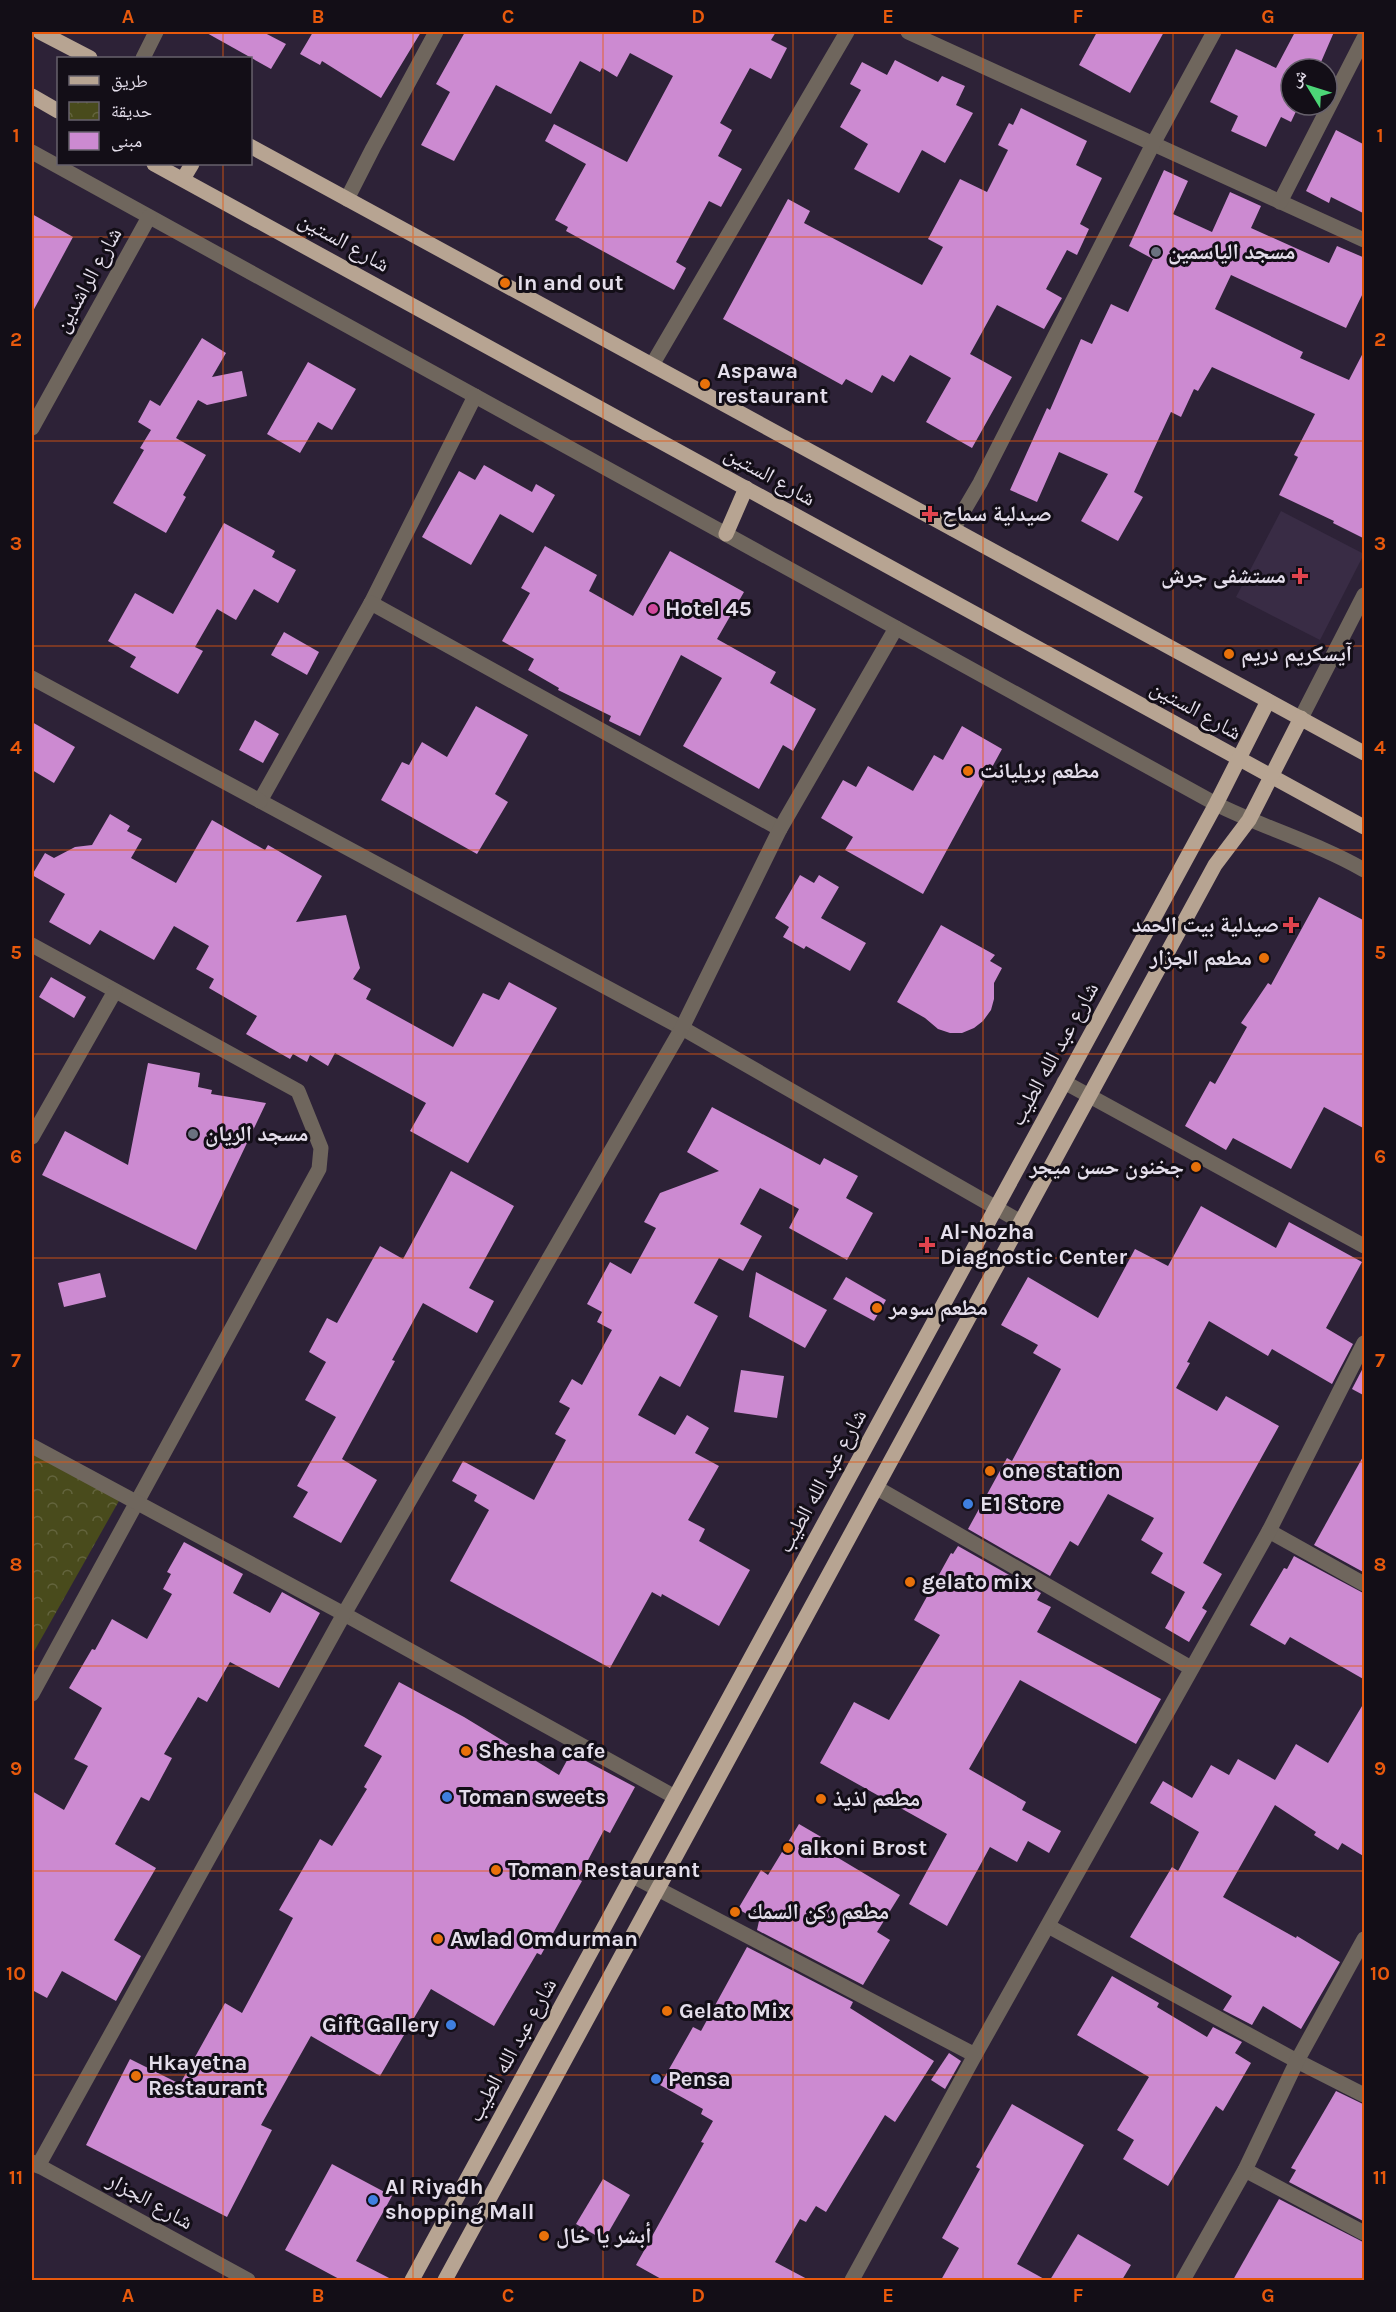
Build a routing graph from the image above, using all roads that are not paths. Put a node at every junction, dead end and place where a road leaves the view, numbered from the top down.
1 (40, 32) edge
2 (156, 32) edge
3 (436, 32) edge
4 (847, 32) edge
5 (908, 32) edge
6 (1214, 32) edge
7 (1365, 38) edge
8 (88, 57) edge
9 (144, 57) edge
10 (32, 96) edge
11 (57, 110) edge
12 (1153, 144) junction
13 (252, 147) edge
14 (32, 152) edge
15 (156, 165) edge
16 (191, 165) edge
17 (183, 179) junction
18 (347, 199) junction
19 (1280, 202) junction
20 (149, 217) junction
21 (1365, 240) edge
22 (652, 365) junction
23 (475, 396) junction
24 (32, 428) edge
25 (746, 488) junction
26 (953, 529) junction
27 (726, 534) junction
28 (1365, 595) edge
29 (371, 603) junction
30 (896, 628) junction
31 (32, 678) edge
32 (1268, 701) junction
33 (1301, 718) junction
34 (1365, 753) edge
35 (1239, 759) junction
36 (1272, 776) junction
37 (260, 801) junction
38 (1216, 804) junction
39 (1249, 820) junction
40 (1365, 827) edge
41 (780, 829) junction
42 (1365, 870) edge
43 (32, 945) edge
44 (115, 991) junction
45 (682, 1028) junction
46 (1064, 1082) junction
47 (1090, 1094) junction
48 (32, 1137) edge
49 (995, 1209) junction
50 (1021, 1222) junction
51 (1365, 1246) edge
52 (1365, 1343) edge
53 (32, 1446) edge
54 (877, 1488) junction
55 (137, 1503) junction
56 (1269, 1531) junction
57 (1365, 1584) edge
58 (344, 1614) junction
59 (1191, 1668) junction
60 (32, 1694) edge
61 (675, 1797) junction
62 (633, 1876) junction
63 (659, 1888) junction
64 (1048, 1926) junction
65 (1365, 1939) edge
66 (975, 2055) junction
67 (1297, 2061) junction
68 (1365, 2095) edge
69 (35, 2164) edge
70 (1245, 2170) junction
71 (1365, 2233) edge
72 (248, 2280) edge
73 (412, 2280) edge
74 (445, 2280) edge
75 (852, 2280) edge
76 (1183, 2280) edge

1 - 8 main road
2 - 9 street
3 - 18 street
4 - 22 street
5 - 12 street
6 - 12 street
7 - 19 street
10 - 11 main road
12 - 19 street
12 - 26 street
13 - 18 main road, شارع الستين
14 - 20 street
15 - 17 main road, شارع الستين
16 - 17 main road
17 - 25 main road, شارع الستين
18 - 22 main road, شارع الستين
19 - 21 street
20 - 23 street
20 - 24 street, شارع الراشدين
22 - 26 main road, شارع الستين
23 - 27 street
23 - 29 street
25 - 27 main road
25 - 35 main road, شارع الستين
26 - 32 main road, شارع الستين
27 - 30 street
28 - 33 street
29 - 37 street
29 - 41 street
30 - 38 street
30 - 41 street
31 - 37 street
32 - 33 main road, شارع الستين
32 - 35 main road, شارع عبد الله الطيب
33 - 34 main road, شارع الستين
33 - 36 main road
35 - 36 main road, شارع الستين
35 - 38 main road, شارع عبد الله الطيب
36 - 39 main road
36 - 40 main road, شارع الستين
37 - 45 street
38 - 39 street
38 - 46 main road, شارع عبد الله الطيب
39 - 42 street
39 - 47 main road
41 - 45 street
43 - 44 street
44 - 48 street
44 - 55 street
45 - 49 street
45 - 58 street
46 - 47 street
46 - 49 main road, شارع عبد الله الطيب
47 - 50 main road
47 - 51 street
49 - 50 street
49 - 61 main road, شارع عبد الله الطيب
50 - 54 main road
52 - 56 street
53 - 55 street
54 - 59 street
54 - 63 main road
55 - 58 street
55 - 60 street
56 - 57 street
56 - 59 street
58 - 61 street
58 - 69 street
59 - 64 street
61 - 62 main road, شارع عبد الله الطيب
62 - 63 street
62 - 73 main road, شارع عبد الله الطيب
63 - 66 street
63 - 74 main road
64 - 66 street
64 - 67 street
65 - 67 street
66 - 75 street
67 - 68 street
67 - 70 street
69 - 72 street, شارع الجزار
70 - 71 street
70 - 76 street

